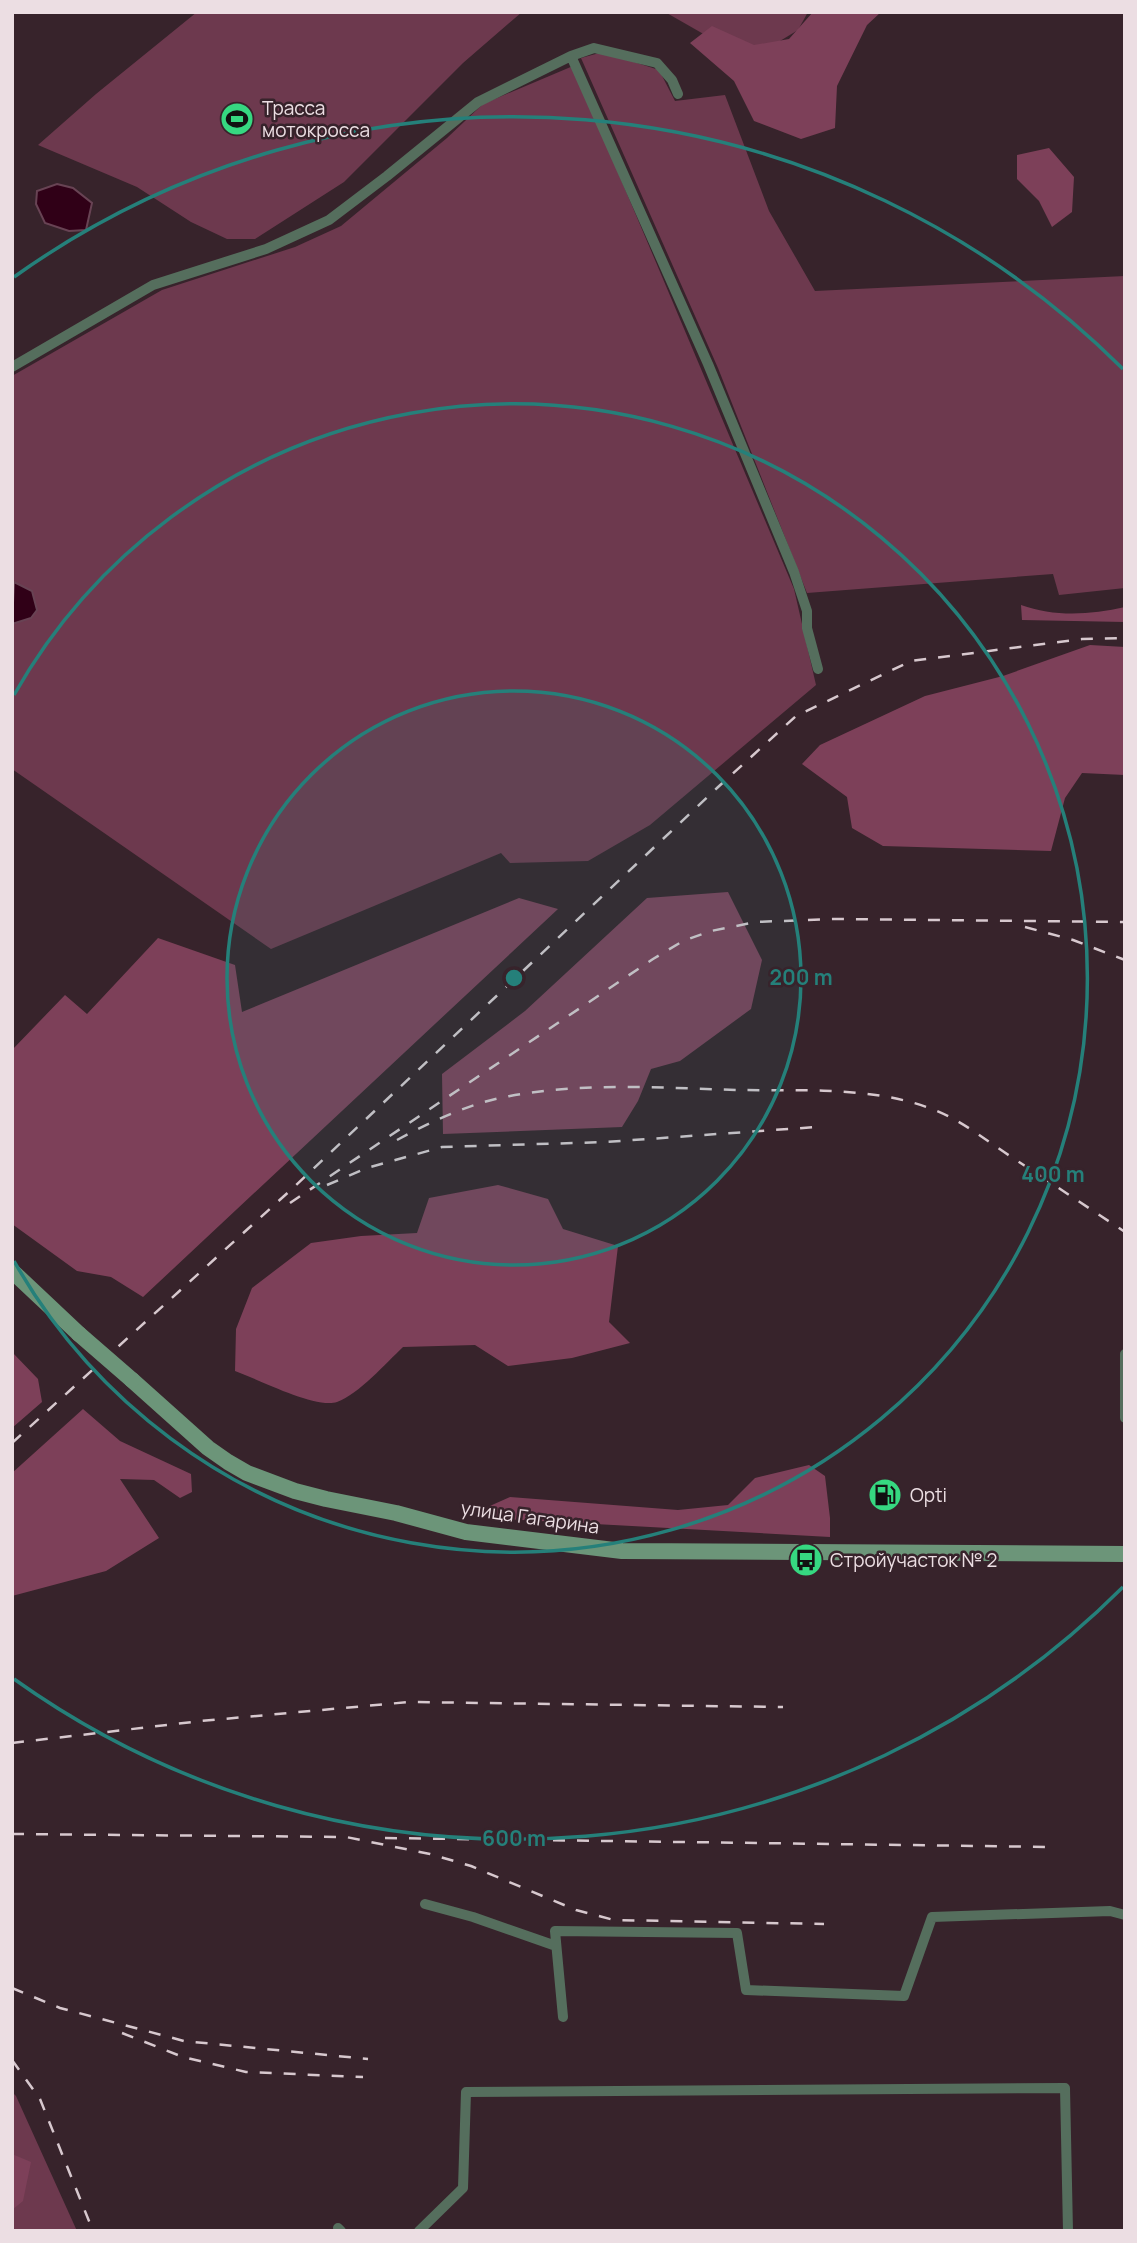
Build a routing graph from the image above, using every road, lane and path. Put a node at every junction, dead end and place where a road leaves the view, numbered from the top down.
1 (571, 57) junction
2 (678, 94) dead end
3 (12, 367) edge
4 (818, 669) dead end
5 (12, 1272) edge
6 (1125, 1354) edge
7 (1125, 1418) edge
8 (1125, 1554) edge
9 (425, 1905) dead end
10 (1125, 1915) edge
11 (556, 1946) junction
12 (563, 2017) dead end
13 (419, 2231) edge
14 (1068, 2231) edge

1 - 2 street
1 - 3 street
1 - 4 street
5 - 8 main road, улица Гагарина, bridge
6 - 7 street
9 - 11 street
10 - 11 street
11 - 12 street
13 - 14 street

